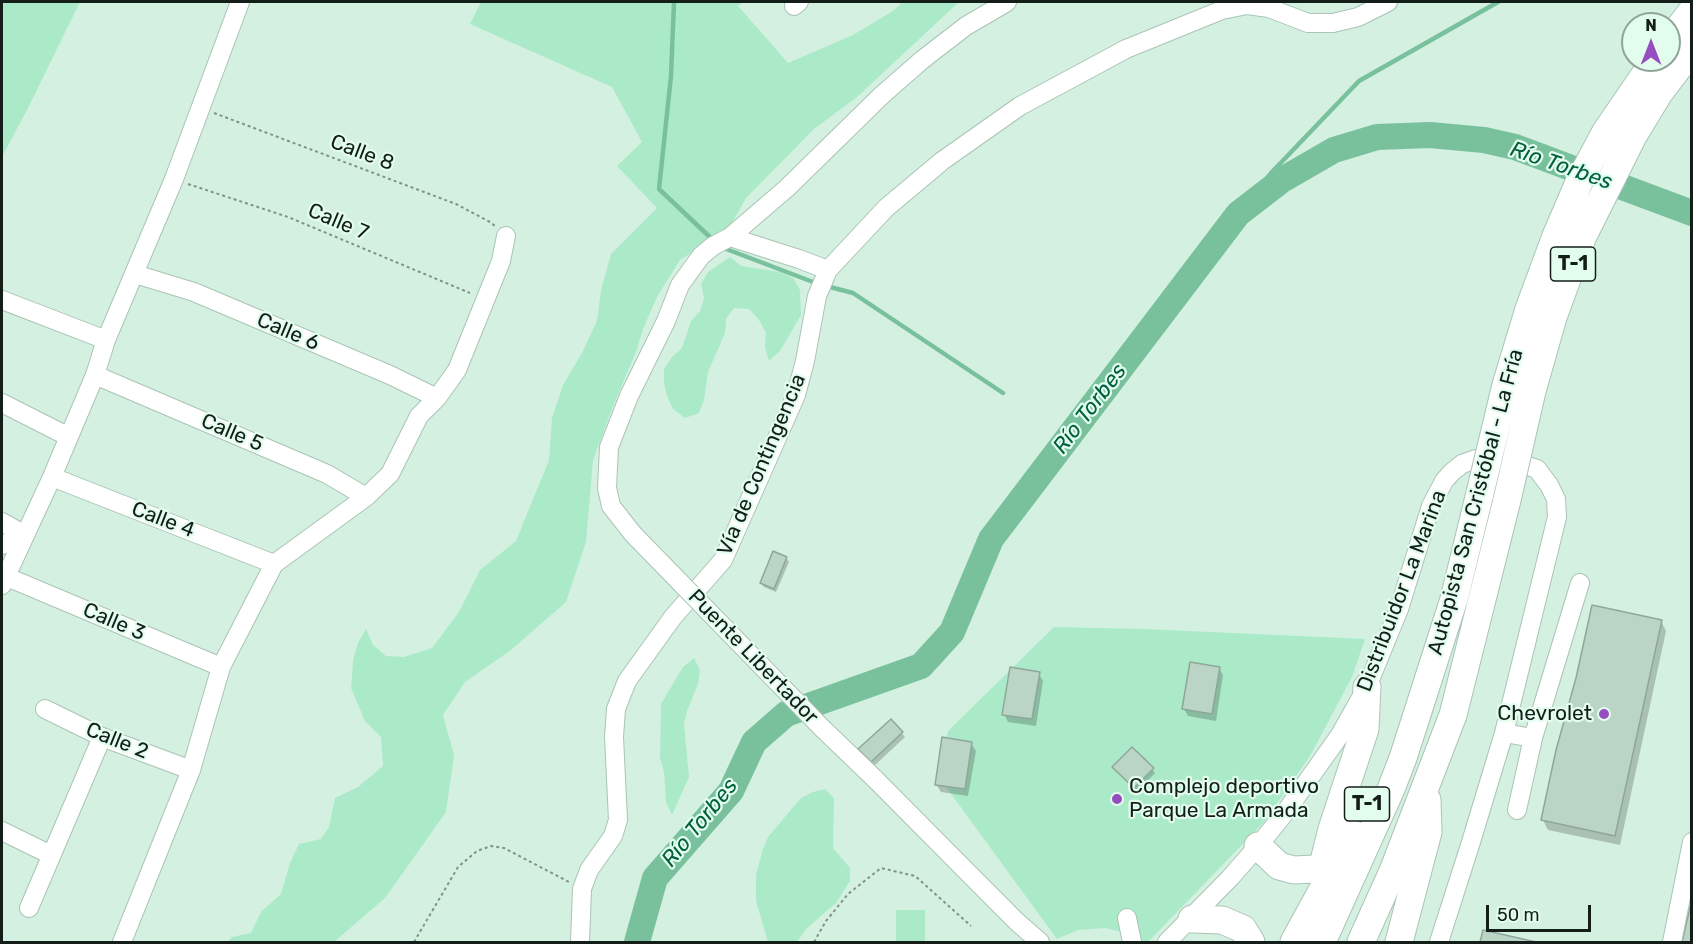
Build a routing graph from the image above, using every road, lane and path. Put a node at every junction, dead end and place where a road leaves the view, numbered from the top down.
1 (240, 2) edge
2 (1008, 2) edge
3 (1388, 2) edge
4 (1692, 11) edge
5 (1681, 25) edge
6 (1692, 50) edge
7 (1647, 72) edge
8 (201, 108) junction
9 (174, 179) junction
10 (506, 236) joint
11 (730, 237) junction
12 (828, 270) junction
13 (135, 274) junction
14 (2, 300) edge
15 (487, 300) junction
16 (106, 340) junction
17 (95, 375) junction
18 (437, 398) junction
19 (2, 403) edge
20 (69, 437) junction
21 (52, 477) junction
22 (366, 497) junction
23 (2, 522) edge
24 (25, 535) junction
25 (2, 545) edge
26 (274, 564) junction
27 (4, 581) edge
28 (1580, 583) dead end
29 (221, 668) junction
30 (1367, 687) junction
31 (45, 709) dead end
32 (1415, 715) junction
33 (1504, 733) junction
34 (102, 737) junction
35 (1533, 738) junction
36 (191, 770) junction
37 (1427, 783) junction
38 (1517, 810) dead end
39 (2, 831) edge
40 (1692, 843) edge
41 (1258, 846) junction
42 (51, 855) junction
43 (1330, 865) junction
44 (582, 889) junction
45 (29, 908) dead end
46 (1127, 918) dead end
47 (1192, 919) junction
48 (971, 926) dead end
49 (122, 942) edge
50 (414, 942) edge
51 (580, 942) edge
52 (814, 942) edge
53 (1040, 942) edge
54 (1132, 942) edge
55 (1167, 942) edge
56 (1251, 942) edge
57 (1294, 942) edge
58 (1322, 942) edge
59 (1361, 942) edge
60 (1399, 942) edge
61 (1439, 942) edge
62 (1672, 942) edge

1 - 8 street
2 - 11 street, Puente Libertador
3 - 12 street, Vía de Contingencia
4 - 5 highway
6 - 37 highway, Autopista San Cristóbal - La Fría / T-1, bridge
7 - 32 highway, Autopista San Cristóbal - La Fría / T-1, bridge
8 - 9 street
8 - 10 path, Calle 8
9 - 13 street
9 - 15 path, Calle 7
10 - 15 street
11 - 12 street
11 - 53 street, Puente Libertador, bridge
12 - 44 street, Vía de Contingencia
13 - 16 street
13 - 18 street, Calle 6
14 - 16 street
15 - 18 street
16 - 17 street
17 - 20 street
17 - 22 street, Calle 5
18 - 22 street
19 - 20 street
20 - 21 street
21 - 24 street
21 - 26 street, Calle 4
22 - 26 street
23 - 24 street
24 - 25 street
24 - 27 street
26 - 29 street
27 - 29 street, Calle 3
28 - 35 street
29 - 36 street
30 - 33 street, Distribuidor La Marina
30 - 41 street, Distribuidor La Marina
30 - 43 highway
31 - 34 street, Calle 2
32 - 43 highway, Autopista San Cristóbal - La Fría / T-1
32 - 58 highway
33 - 35 street
33 - 61 street, Distribuidor La Marina
34 - 36 street, Calle 2
34 - 42 street
35 - 38 street
36 - 49 street
37 - 59 highway, Autopista San Cristóbal - La Fría / T-1
37 - 60 highway
39 - 42 street
40 - 62 street
41 - 43 highway
41 - 47 street, Distribuidor La Marina
42 - 45 street
43 - 57 highway, Autopista San Cristóbal - La Fría / T-1
44 - 50 path
44 - 51 street, Vía de Contingencia
46 - 54 street
47 - 55 street, Distribuidor La Marina
47 - 56 highway
48 - 52 path

